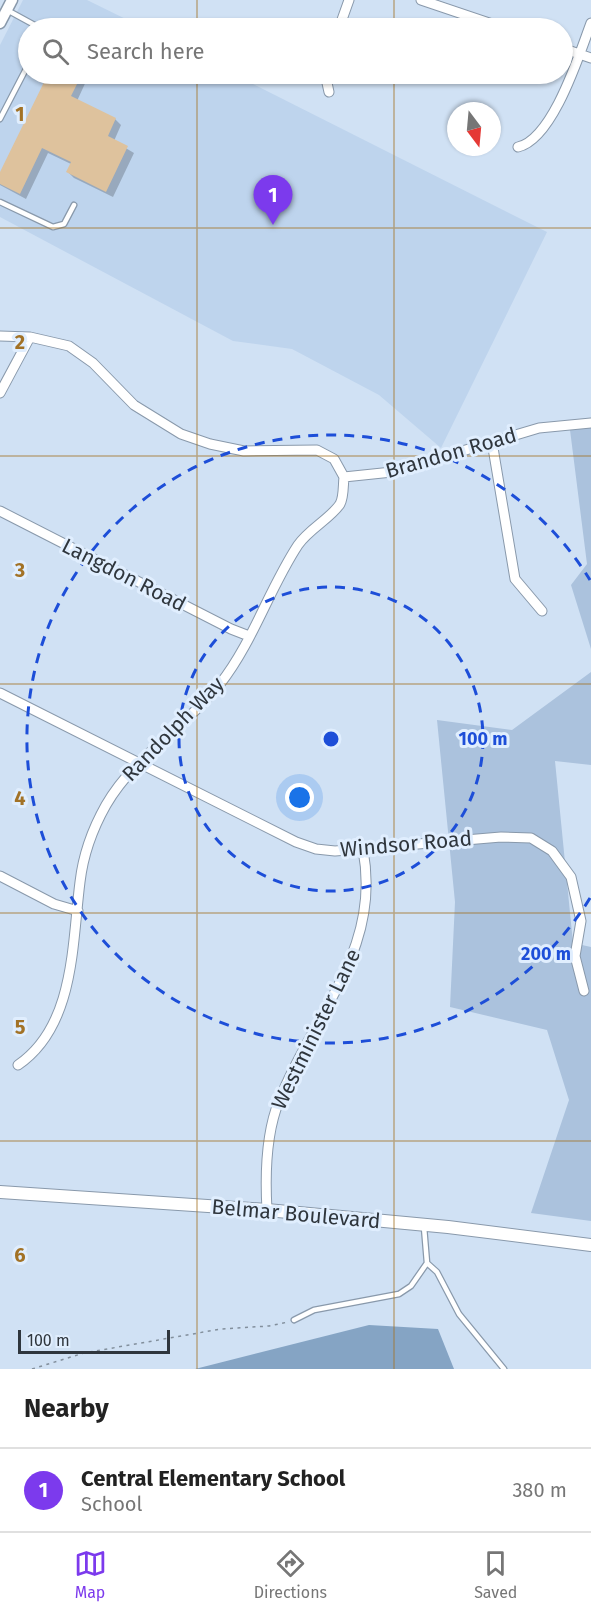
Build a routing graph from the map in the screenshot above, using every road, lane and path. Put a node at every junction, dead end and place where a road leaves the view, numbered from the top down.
1 (349, 0) edge
2 (421, 0) edge
3 (9, 5) edge
4 (27, 18) edge
5 (343, 18) edge
6 (474, 18) edge
7 (0, 22) edge
8 (591, 23) edge
9 (573, 52) edge
10 (579, 54) junction
11 (591, 58) edge
12 (573, 69) edge
13 (18, 84) edge
14 (328, 84) edge
15 (567, 84) edge
16 (329, 92) dead end
17 (0, 119) edge
18 (518, 147) dead end
19 (0, 202) edge
20 (74, 205) dead end
21 (0, 336) edge
22 (30, 337) junction
23 (0, 393) edge
24 (591, 423) edge
25 (492, 442) junction
26 (344, 477) junction
27 (0, 511) edge
28 (542, 611) dead end
29 (249, 636) junction
30 (0, 693) edge
31 (138, 763) junction
32 (363, 850) junction
33 (0, 876) edge
34 (78, 911) junction
35 (584, 991) dead end
36 (18, 1065) dead end
37 (0, 1192) edge
38 (267, 1210) junction
39 (424, 1224) junction
40 (591, 1245) edge
41 (427, 1263) junction
42 (294, 1320) joint
43 (32, 1369) edge
44 (504, 1369) edge

1 - 5 street
2 - 6 street
3 - 4 lane
3 - 7 street
8 - 10 street
9 - 10 street
10 - 11 street
10 - 12 street
13 - 17 lane
14 - 16 street
15 - 18 street
19 - 20 lane
21 - 22 street
22 - 23 street
22 - 26 street
24 - 25 street, Brandon Road
25 - 26 street, Brandon Road
25 - 28 street
26 - 29 street, Randolph Way
27 - 29 street, Langdon Road
29 - 31 street, Randolph Way
30 - 31 street, Windsor Road
31 - 32 street, Windsor Road
31 - 34 street, Randolph Way
32 - 35 street, Windsor Road
32 - 38 street, Westminister Lane
33 - 34 street
34 - 36 street, Randolph Way
37 - 38 main road, Belmar Boulevard
38 - 39 main road, Belmar Boulevard
39 - 40 main road, Belmar Boulevard
39 - 41 lane
41 - 42 lane
41 - 44 lane
42 - 43 path

